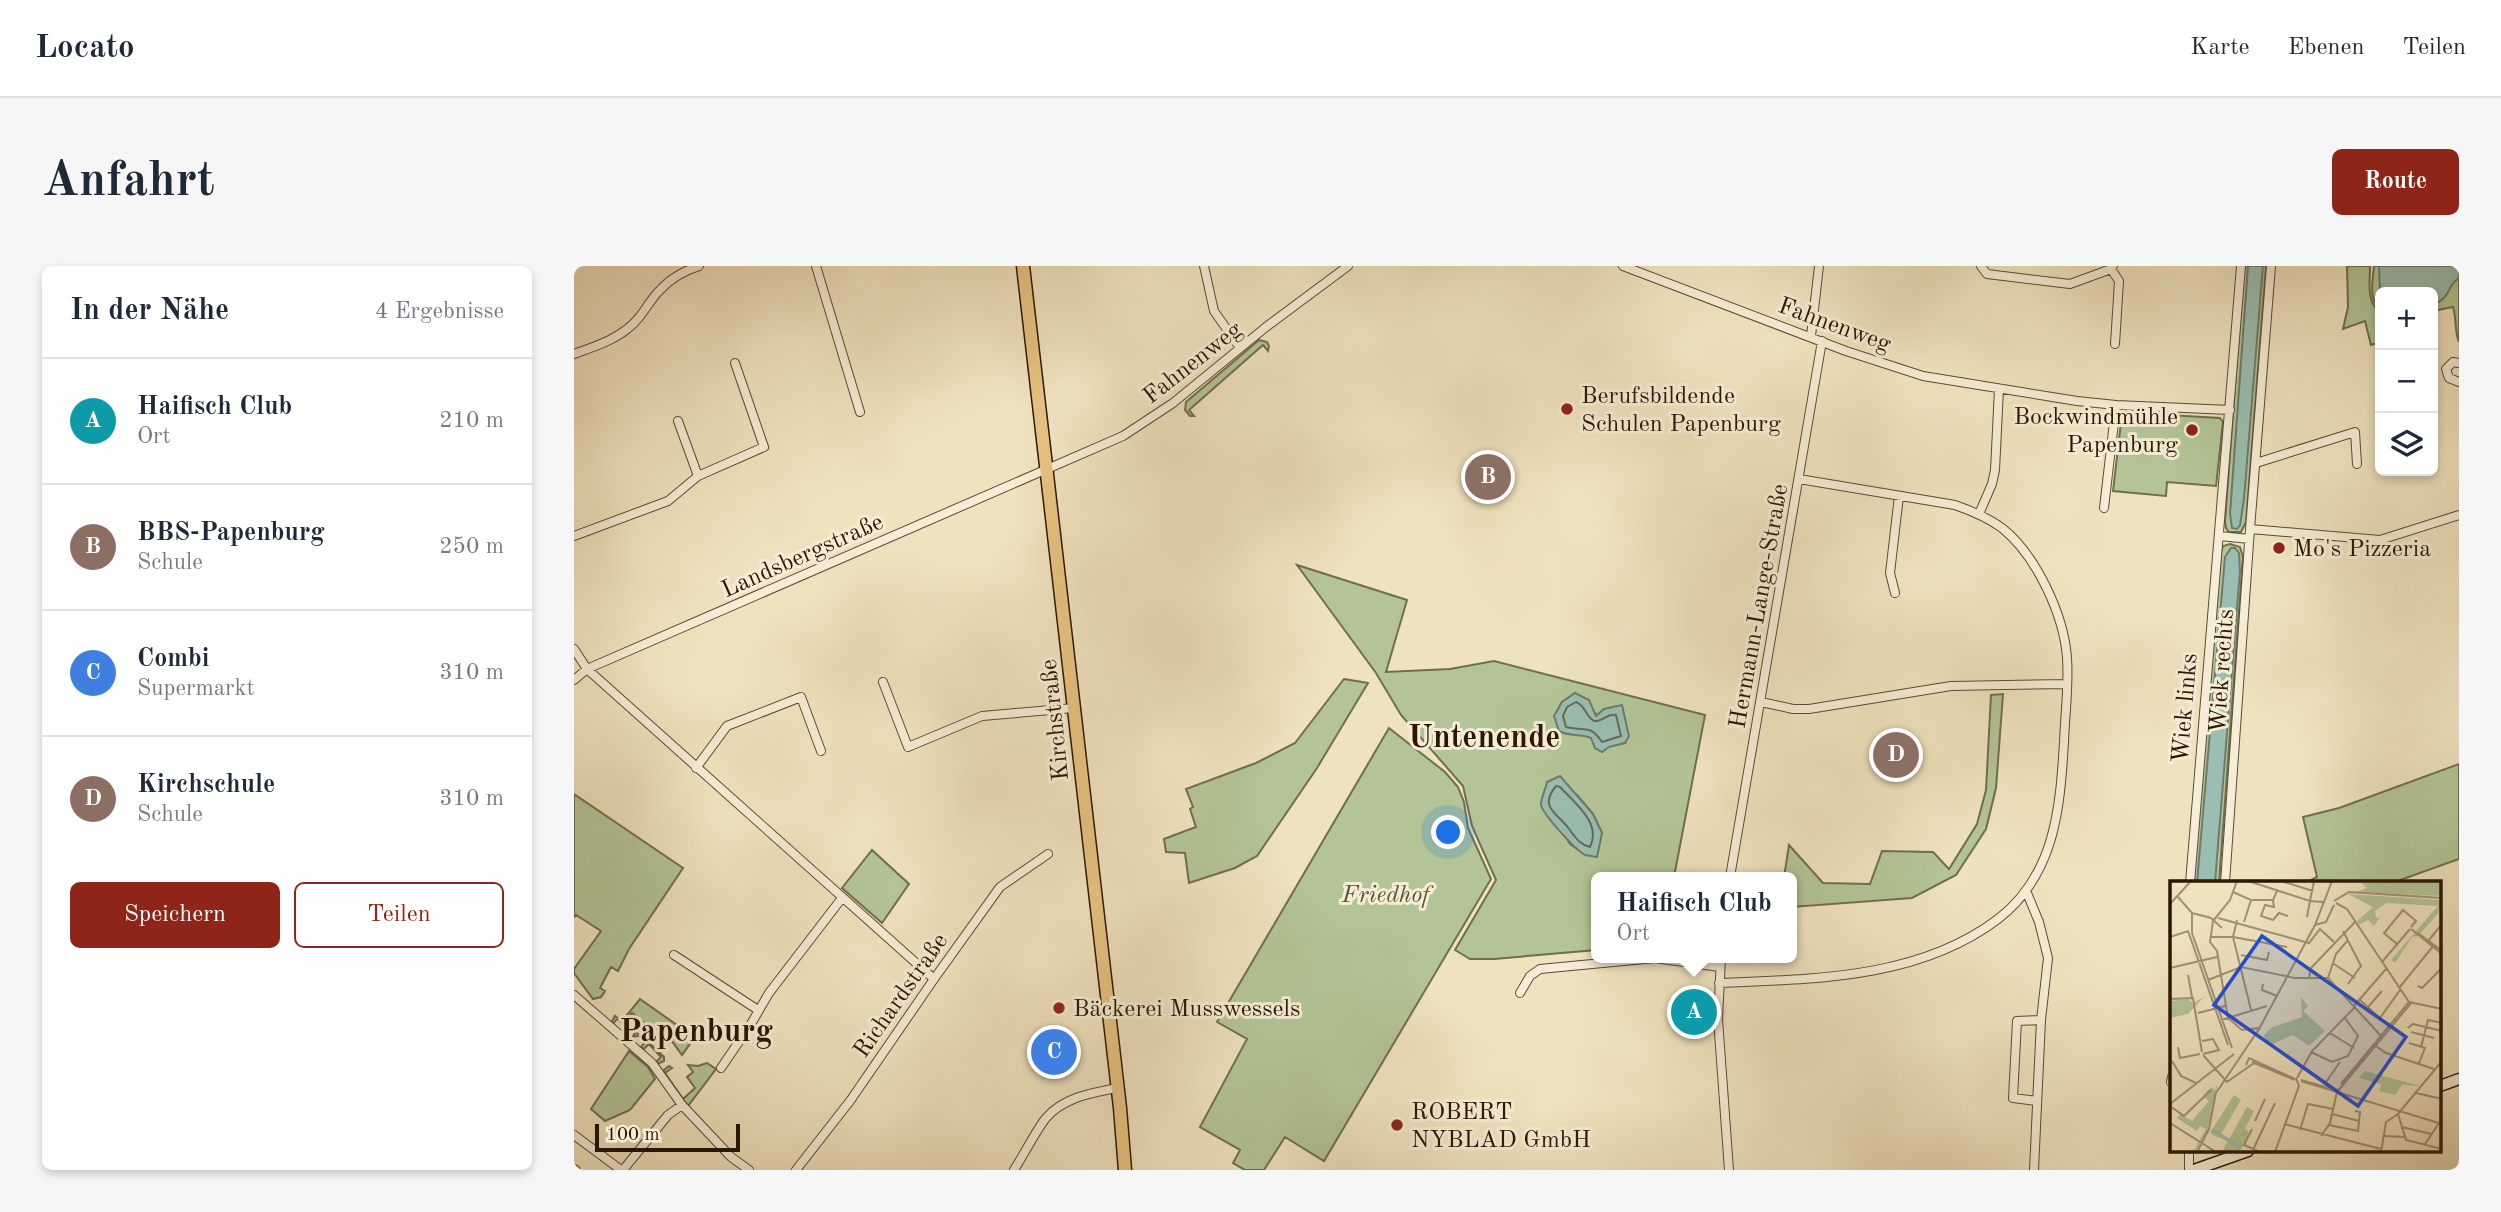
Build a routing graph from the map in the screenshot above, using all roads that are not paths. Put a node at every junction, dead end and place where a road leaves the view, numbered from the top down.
1 (699, 266) edge
2 (816, 266) edge
3 (1023, 266) edge
4 (1203, 266) edge
5 (1348, 266) edge
6 (1623, 266) edge
7 (1819, 266) edge
8 (1980, 266) edge
9 (2241, 266) edge
10 (2271, 266) edge
11 (2112, 268) edge
12 (1811, 336) junction
13 (1822, 341) junction
14 (2115, 344) dead end
15 (1240, 348) junction
16 (574, 354) edge
17 (735, 363) dead end
18 (2459, 363) edge
19 (2459, 382) edge
20 (1999, 389) junction
21 (2116, 405) junction
22 (2230, 410) junction
23 (860, 412) dead end
24 (678, 421) dead end
25 (2256, 463) junction
26 (2357, 464) dead end
27 (1047, 468) junction
28 (698, 476) junction
29 (1799, 479) junction
30 (1899, 496) junction
31 (2105, 508) dead end
32 (1979, 514) junction
33 (2459, 515) edge
34 (2250, 529) junction
35 (574, 536) edge
36 (2220, 536) junction
37 (2249, 539) junction
38 (1895, 593) dead end
39 (574, 649) edge
40 (587, 669) junction
41 (574, 680) edge
42 (883, 682) dead end
43 (2067, 684) junction
44 (1761, 702) junction
45 (1073, 708) junction
46 (821, 751) dead end
47 (696, 768) junction
48 (1048, 854) dead end
49 (1731, 872) edge
50 (2190, 881) edge
51 (2225, 881) edge
52 (2027, 892) junction
53 (842, 898) junction
54 (674, 955) dead end
55 (1603, 963) edge
56 (1720, 963) edge
57 (934, 979) junction
58 (1719, 984) junction
59 (1520, 993) dead end
60 (574, 995) edge
61 (758, 1010) junction
62 (2041, 1020) junction
63 (721, 1068) dead end
64 (2459, 1079) edge
65 (2442, 1085) edge
66 (1117, 1088) junction
67 (2037, 1101) junction
68 (681, 1105) junction
69 (574, 1135) edge
70 (2189, 1152) edge
71 (2245, 1152) edge
72 (622, 1170) edge
73 (749, 1170) edge
74 (796, 1170) edge
75 (1014, 1170) edge
76 (1125, 1170) edge
77 (1729, 1170) edge
78 (2034, 1170) edge
79 (2191, 1170) edge

1 - 16 street
2 - 23 street
3 - 27 main road, Kirchstraße
4 - 15 street
5 - 15 street, Fahnenweg
6 - 12 street, Fahnenweg
7 - 12 street
8 - 11 street
9 - 22 street, Wiek links
10 - 25 street, Wiek rechts
11 - 14 street
12 - 13 street, Fahnenweg
13 - 20 street, Fahnenweg
13 - 29 street, Hermann-Lange-Straße
15 - 27 street, Fahnenweg
17 - 28 street
18 - 19 street
20 - 21 street, Fahnenweg
20 - 32 street
21 - 22 street, Fahnenweg
21 - 31 street
22 - 36 street, Wiek links
24 - 28 street
25 - 26 street
25 - 34 street, Wiek rechts
27 - 40 street, Landsbergstraße
27 - 45 main road, Kirchstraße
28 - 35 street
29 - 30 street
29 - 44 street, Hermann-Lange-Straße
30 - 32 street
30 - 38 street
32 - 43 street
33 - 34 street
34 - 37 street, Wiek rechts
36 - 37 street
36 - 50 street, Wiek links
37 - 51 street, Wiek rechts
39 - 40 street
40 - 41 street, Landsbergstraße
40 - 47 street
42 - 45 street
43 - 44 street
43 - 52 street
44 - 49 street, Hermann-Lange-Straße
45 - 66 main road, Kirchstraße
46 - 47 street
47 - 53 street
48 - 57 street, Richardstraße
52 - 58 street
52 - 62 street
53 - 57 street
53 - 61 street
54 - 61 street
55 - 59 street
56 - 58 street
57 - 74 street, Richardstraße
58 - 77 street
60 - 68 street
61 - 63 street
62 - 67 street
62 - 67 street
64 - 65 street
66 - 75 street
66 - 76 main road, Kirchstraße
67 - 78 street
68 - 72 street
68 - 73 street
69 - 72 street
70 - 79 street
71 - 79 street

